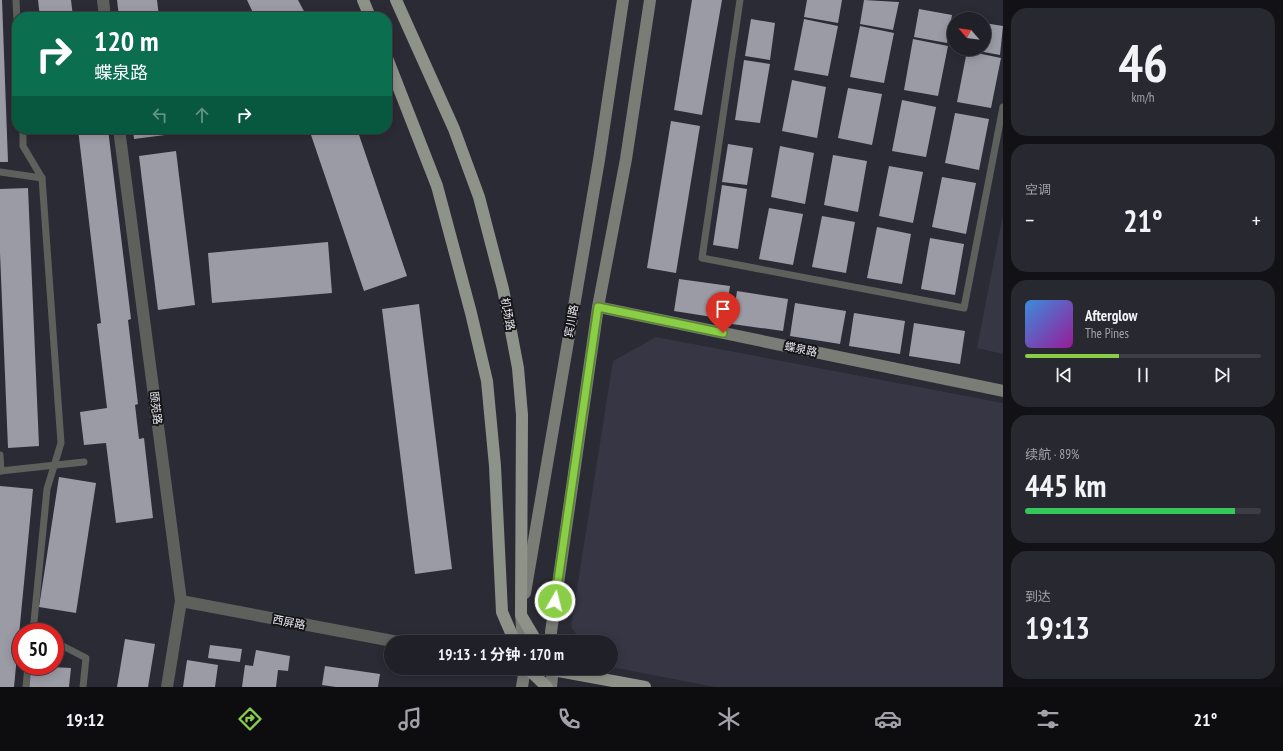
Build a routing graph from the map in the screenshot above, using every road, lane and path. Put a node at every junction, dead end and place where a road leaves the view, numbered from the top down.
1 (16, 0) edge
2 (103, 0) edge
3 (362, 0) edge
4 (396, 0) edge
5 (623, 0) edge
6 (650, 0) edge
7 (740, 0) edge
8 (17, 12) edge
9 (104, 12) edge
10 (368, 12) edge
11 (392, 71) edge
12 (1003, 107) edge
13 (22, 134) edge
14 (121, 134) edge
15 (0, 172) edge
16 (42, 178) junction
17 (598, 307) junction
18 (1003, 391) edge
19 (0, 455) edge
20 (84, 462) dead end
21 (54, 465) junction
22 (0, 471) edge
23 (181, 601) junction
24 (521, 615) junction
25 (35, 623) edge
26 (512, 635) edge
27 (522, 635) edge
28 (533, 635) edge
29 (551, 635) edge
30 (384, 639) edge
31 (64, 647) edge
32 (27, 675) edge
33 (525, 675) edge
34 (534, 675) edge
35 (552, 675) edge
36 (584, 675) edge
37 (26, 687) edge
38 (83, 687) edge
39 (167, 687) edge
40 (522, 687) edge
41 (547, 687) edge
42 (551, 687) edge
43 (645, 687) edge

1 - 8 lane
2 - 9 street
3 - 10 main road
4 - 24 main road, 机场路
5 - 24 main road, 宾川路
6 - 17 main road
7 - 12 lane
11 - 26 main road
13 - 16 lane
14 - 23 street, 颐苑路
15 - 16 lane
16 - 21 lane
17 - 18 main road, 蝶泉路
17 - 29 main road
19 - 22 lane
20 - 21 lane
21 - 22 lane
21 - 25 lane
23 - 30 street, 西屏路
23 - 39 street, 颐苑路
24 - 27 main road, 宾川路
24 - 28 main road
31 - 38 lane
32 - 37 lane
33 - 40 main road
34 - 41 main road
35 - 42 main road
36 - 43 main road

